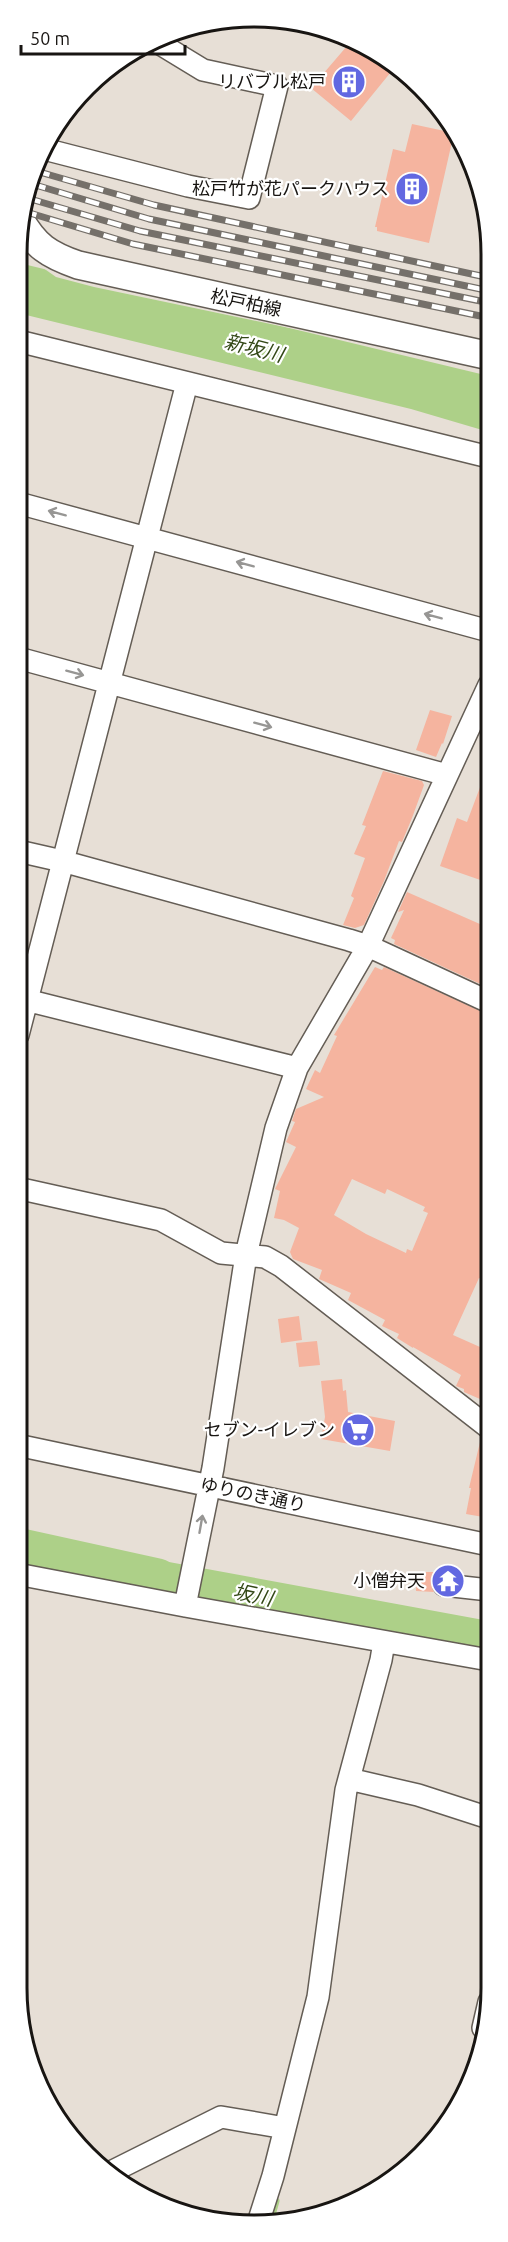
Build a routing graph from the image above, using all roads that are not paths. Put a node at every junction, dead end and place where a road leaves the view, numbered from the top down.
1 (163, 46) edge
2 (52, 151) edge
3 (28, 233) edge
4 (27, 343) edge
5 (481, 354) edge
6 (187, 384) junction
7 (481, 455) edge
8 (27, 505) edge
9 (146, 537) junction
10 (481, 630) edge
11 (27, 660) edge
12 (109, 682) junction
13 (481, 702) edge
14 (447, 776) junction
15 (27, 853) edge
16 (63, 861) junction
17 (368, 946) junction
18 (27, 982) edge
19 (481, 998) edge
20 (27, 1000) edge
21 (297, 1068) junction
22 (27, 1190) edge
23 (246, 1255) junction
24 (481, 1422) edge
25 (27, 1446) edge
26 (208, 1486) junction
27 (481, 1543) edge
28 (27, 1576) edge
29 (444, 1585) dead end
30 (481, 1589) edge
31 (186, 1603) junction
32 (384, 1642) junction
33 (481, 1659) edge
34 (349, 1779) junction
35 (481, 1816) edge
36 (285, 2128) junction
37 (117, 2169) edge
38 (261, 2215) edge

1 - 2 street
3 - 5 main road, 松戸柏線
4 - 6 street
6 - 7 street
6 - 9 street
9 -> 8 street
10 -> 9 street
9 - 12 street
11 -> 12 street
12 -> 14 street
12 - 16 street
13 - 14 street
14 - 17 street
15 - 16 street
16 - 17 street
16 - 18 street
17 - 19 street
17 - 21 street
20 - 21 street
21 - 23 street
22 - 23 street
23 - 24 street
23 - 26 street
25 - 26 street, ゆりのき通り
26 - 27 street, ゆりのき通り
31 -> 26 street
28 - 31 street
29 - 30 street
31 - 32 street
32 - 33 street
32 - 34 street
34 - 35 street
34 - 36 street
36 - 37 street
36 - 38 street

